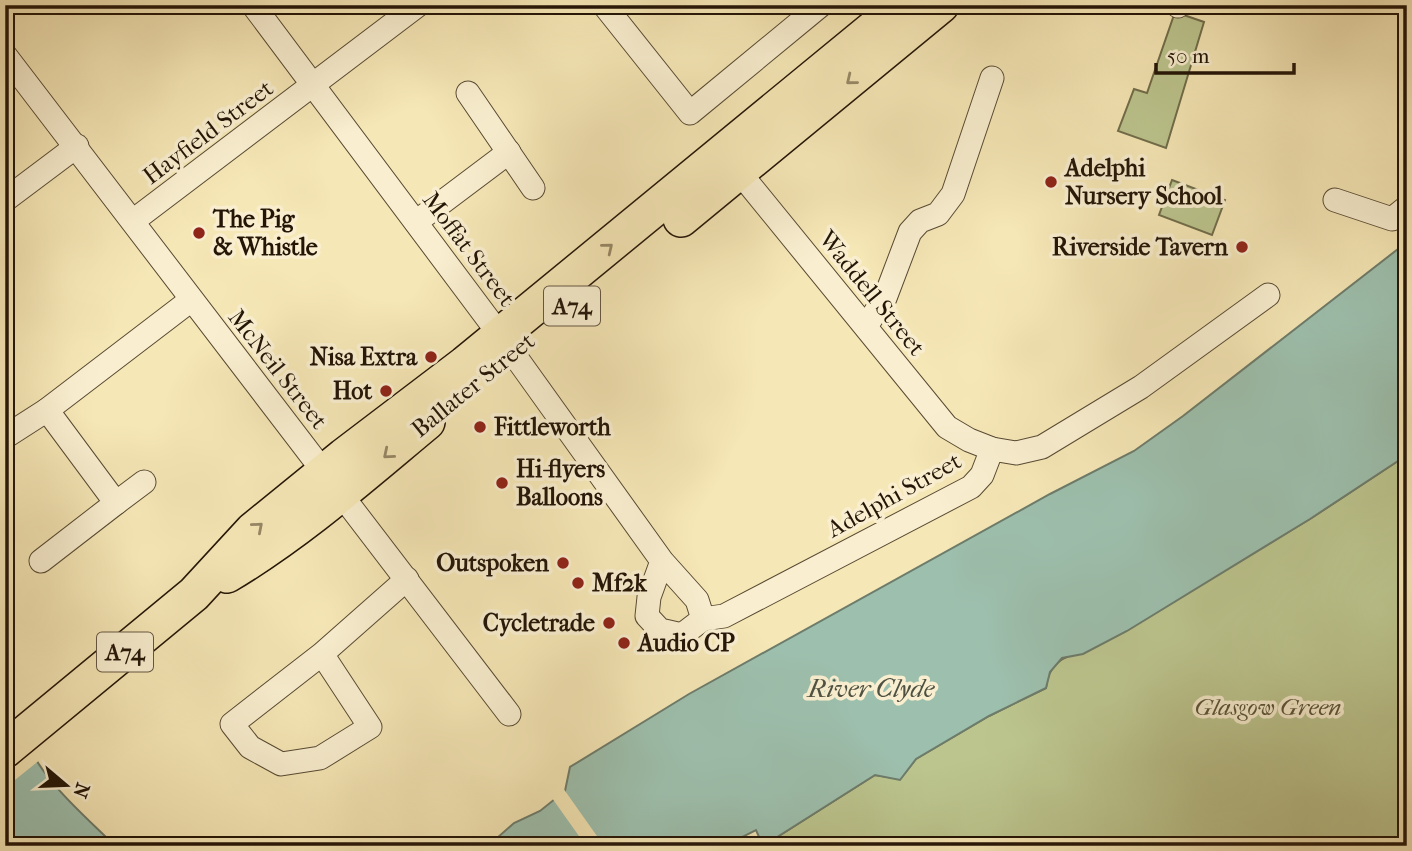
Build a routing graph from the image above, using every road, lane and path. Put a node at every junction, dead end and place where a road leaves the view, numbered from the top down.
1 (253, 5) edge
2 (418, 5) edge
3 (604, 5) edge
4 (821, 5) edge
5 (902, 5) edge
6 (941, 5) edge
7 (874, 45) junction
8 (5, 55) edge
9 (992, 78) dead end
10 (314, 85) junction
11 (468, 93) dead end
12 (77, 146) junction
13 (509, 152) junction
14 (732, 162) junction
15 (533, 188) dead end
16 (5, 200) edge
17 (1335, 200) dead end
18 (1407, 207) edge
19 (133, 221) junction
20 (416, 222) junction
21 (1268, 295) dead end
22 (191, 300) junction
23 (866, 326) junction
24 (507, 344) junction
25 (47, 410) junction
26 (5, 437) edge
27 (992, 449) junction
28 (144, 482) dead end
29 (333, 483) junction
30 (116, 503) junction
31 (41, 561) dead end
32 (662, 561) junction
33 (407, 579) junction
34 (703, 619) junction
35 (322, 654) junction
36 (509, 714) dead end
37 (5, 750) edge

1 - 10 street, Moffat Street
2 - 10 street, Hayfield Street
3 - 4 street
5 - 7 main road, Ballater Street / A74
6 - 7 main road, Ballater Street / A74
7 - 14 main road, Ballater Street / A74
8 - 12 street, McNeil Street
9 - 23 street
10 - 19 street, Hayfield Street
10 - 20 street, Moffat Street
11 - 13 street
12 - 16 street
12 - 19 street, McNeil Street
13 - 15 street
13 - 20 street
14 - 23 street, Waddell Street
14 - 24 main road, Ballater Street / A74
17 - 18 street
19 - 22 street, McNeil Street
20 - 24 street, Moffat Street
21 - 27 street, Adelphi Street
22 - 25 street
22 - 29 street, McNeil Street
23 - 27 street, Waddell Street
24 - 29 main road, Ballater Street / A74
24 - 32 street, Moffat Street
25 - 26 street
25 - 30 street
27 - 34 street, Adelphi Street
28 - 30 street
29 - 33 street, McNeil Street
29 - 37 main road, Ballater Street / A74
30 - 31 street
32 - 34 street, Moffat Street
32 - 34 street
33 - 35 street
33 - 36 street, McNeil Street
35 - 35 street

